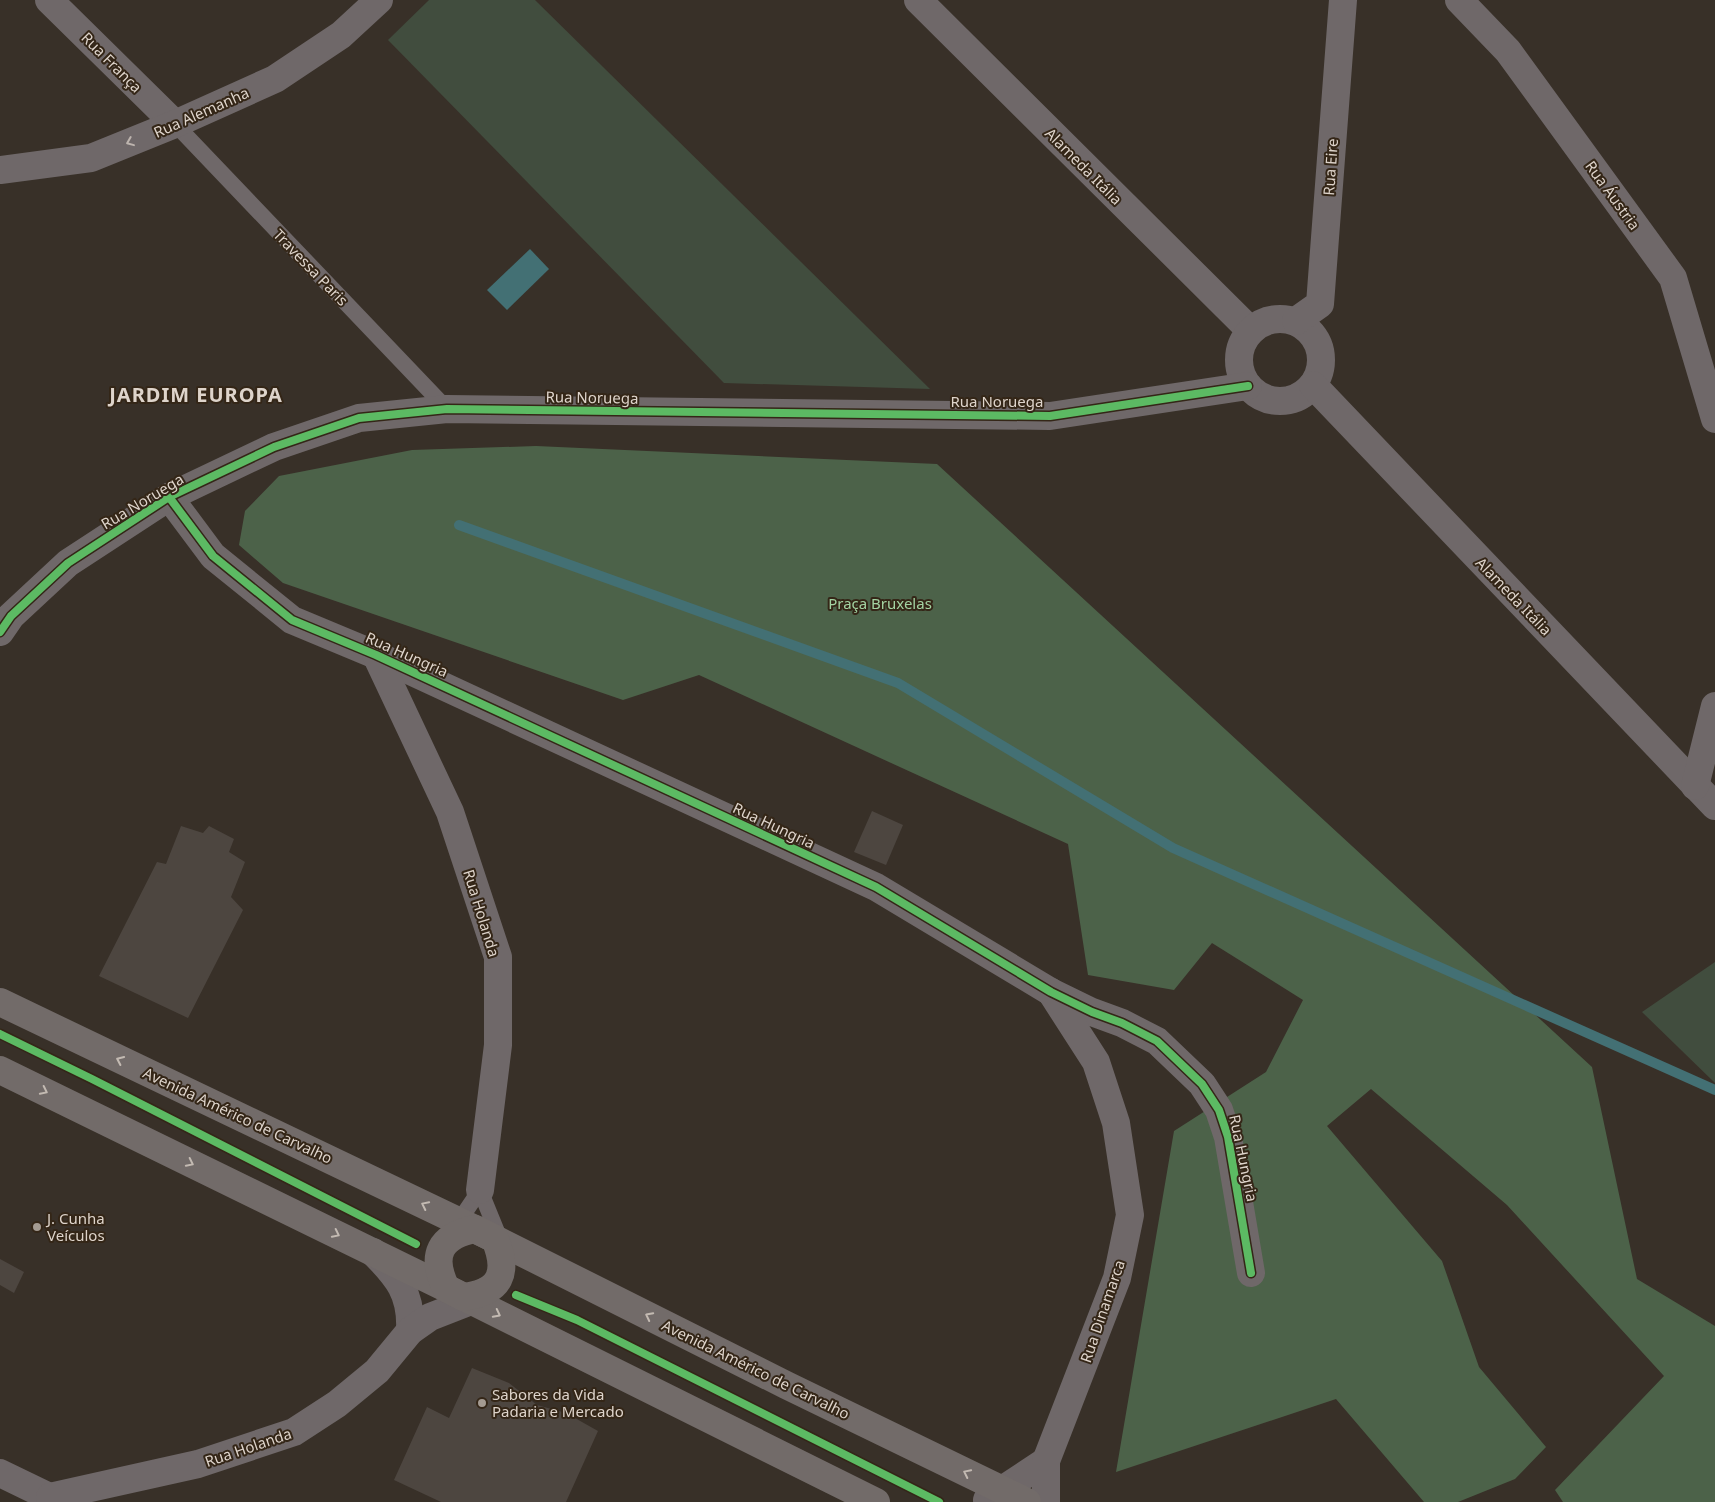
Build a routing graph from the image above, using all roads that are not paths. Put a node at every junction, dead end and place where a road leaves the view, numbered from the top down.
1 (50, 0) edge
2 (379, 0) edge
3 (918, 0) edge
4 (1343, 0) edge
5 (1459, 0) edge
6 (175, 124) junction
7 (0, 170) edge
8 (1296, 322) junction
9 (1251, 331) junction
10 (1314, 385) junction
11 (1248, 386) junction
12 (447, 409) junction
13 (1715, 419) edge
14 (169, 497) junction
15 (0, 632) edge
16 (376, 655) junction
17 (1715, 706) edge
18 (1695, 786) junction
19 (1715, 806) edge
20 (1051, 992) junction
21 (0, 1002) edge
22 (0, 1070) edge
23 (480, 1190) junction
24 (480, 1238) junction
25 (372, 1252) junction
26 (1251, 1272) dead end
27 (466, 1294) junction
28 (410, 1331) junction
29 (1046, 1461) junction
30 (0, 1473) edge
31 (55, 1499) edge
32 (1007, 1499) edge
33 (876, 1502) edge
34 (1046, 1502) edge

1 - 6 street, Rua França
2 - 6 street, Rua Alemanha
3 - 9 street, Alameda Itália
4 - 8 street, Rua Eire
5 - 13 street, Rua Áustria
6 -> 7 street, Rua Alemanha
6 - 12 lane, Travessa Paris
8 - 9 street
8 - 10 street
9 - 11 street
10 - 11 street
10 - 18 street, Alameda Itália
11 - 12 street, Rua Noruega
12 - 14 street, Rua Noruega
14 - 15 street, Rua Noruega
14 - 16 street, Rua Hungria
16 - 20 street, Rua Hungria
16 - 23 street, Rua Holanda
17 - 18 street
18 - 19 street, Alameda Itália
20 - 26 street, Rua Hungria
20 - 29 street, Rua Dinamarca
24 -> 21 main road, Avenida Américo de Carvalho
22 -> 25 main road
23 - 24 lane, Rua Holanda
23 - 24 lane, Rua Holanda
24 - 27 main road
24 - 27 main road
32 -> 24 main road, Avenida Américo de Carvalho
25 - 27 main road
25 - 28 street
27 - 28 street, Rua Holanda
27 -> 33 main road
28 - 31 street, Rua Holanda
29 - 32 street
29 - 34 street, Rua Dinamarca
30 - 31 street

